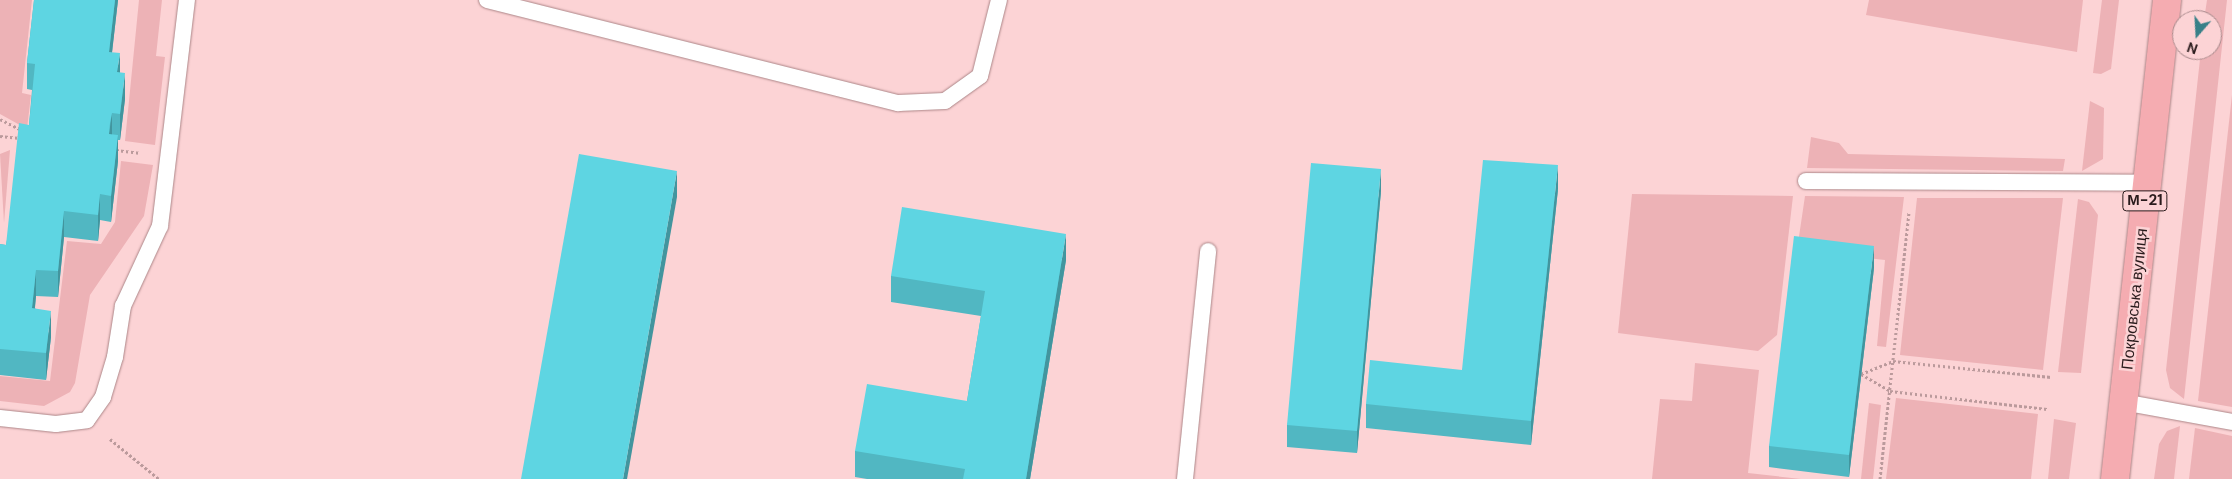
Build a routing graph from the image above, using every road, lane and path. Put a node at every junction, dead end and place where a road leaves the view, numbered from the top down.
1 (188, 0) edge
2 (487, 0) edge
3 (999, 0) edge
4 (2167, 0) edge
5 (0, 120) edge
6 (0, 136) edge
7 (23, 139) junction
8 (30, 140) edge
9 (1806, 181) dead end
10 (1912, 182) junction
11 (2147, 183) junction
12 (1208, 251) dead end
13 (1893, 360) junction
14 (2051, 377) dead end
15 (1890, 391) junction
16 (2123, 402) junction
17 (2047, 409) dead end
18 (0, 418) edge
19 (87, 420) junction
20 (2232, 422) edge
21 (159, 479) edge
22 (1185, 479) edge
23 (1880, 479) edge
24 (2114, 479) edge

1 - 19 lane
2 - 3 lane
4 - 11 highway, Покровська вулиця / М-21
5 - 7 path
6 - 7 path
7 - 8 path
9 - 10 lane
10 - 11 lane
10 - 13 path
11 - 16 highway, Покровська вулиця / М-21
12 - 22 lane
13 - 14 path
13 - 15 path
13 - 15 path
15 - 17 path
15 - 23 path
16 - 20 lane
16 - 24 highway, Покровська вулиця / М-21
18 - 19 lane
19 - 21 path

